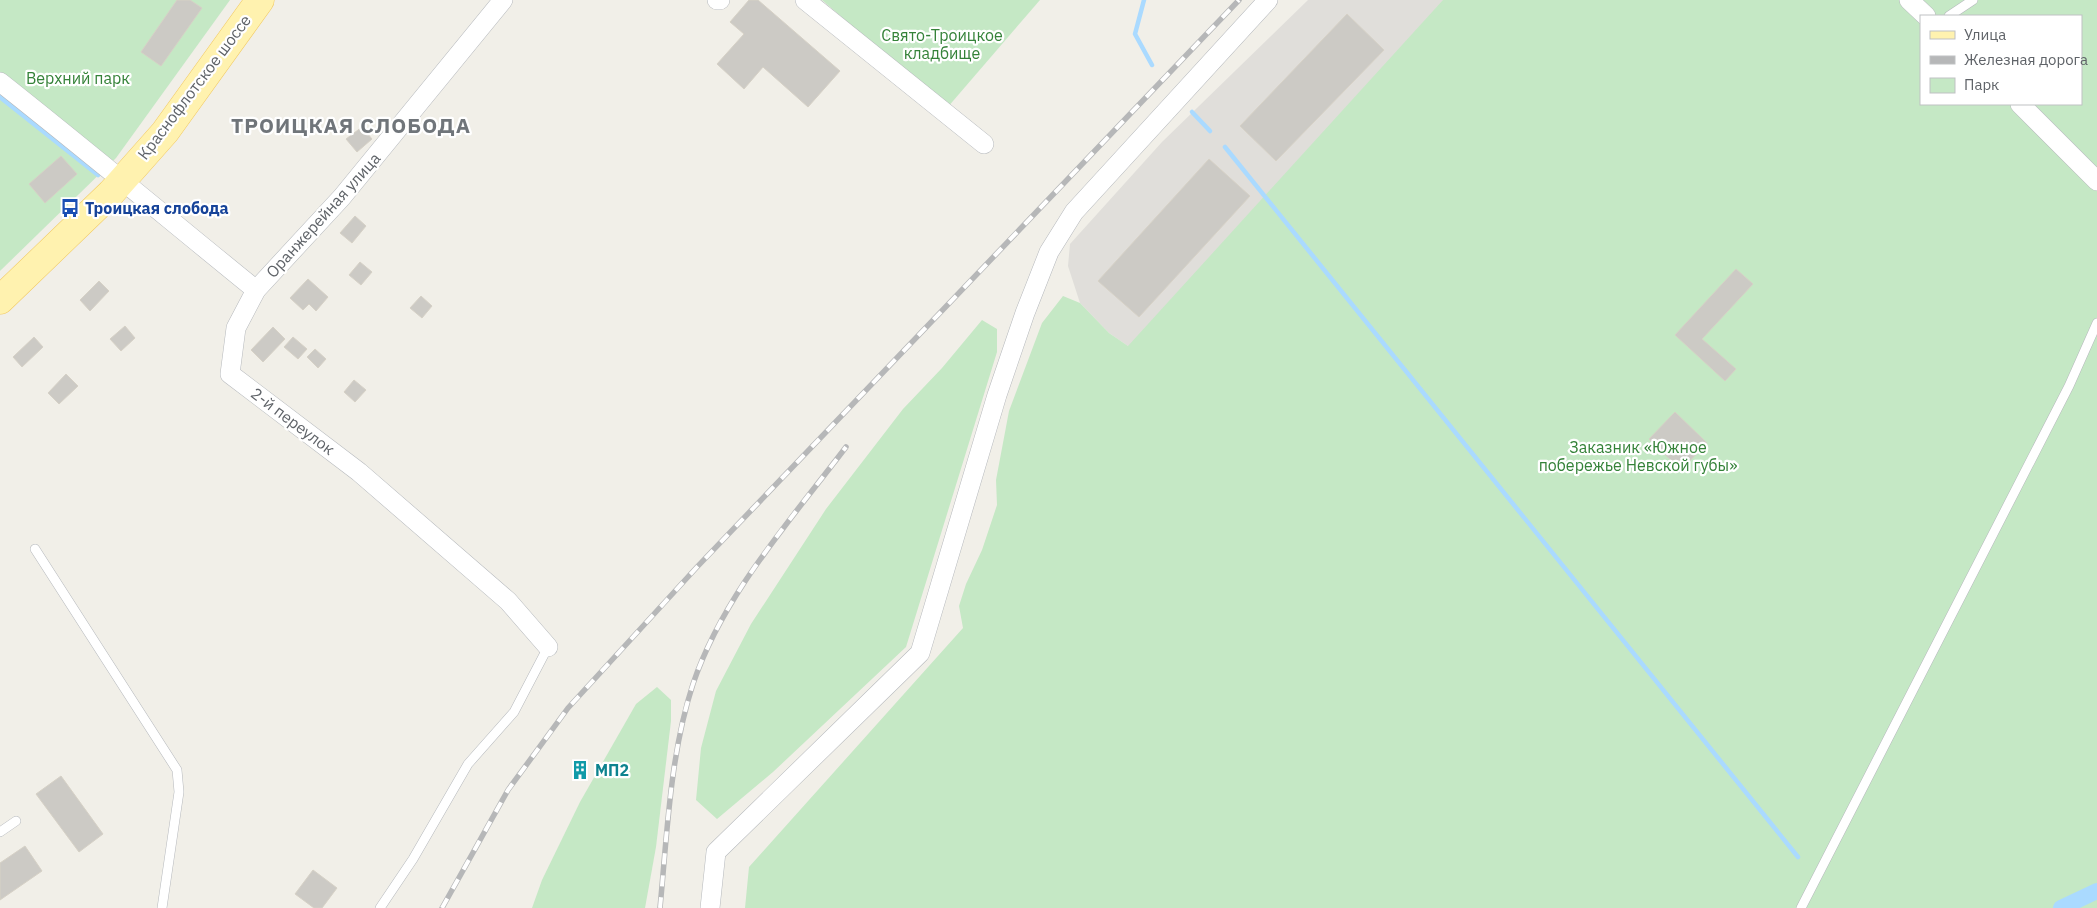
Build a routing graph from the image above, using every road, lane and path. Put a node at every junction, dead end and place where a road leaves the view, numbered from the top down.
1 (260, 0) edge
2 (503, 0) edge
3 (805, 0) edge
4 (1268, 0) edge
5 (1909, 0) edge
6 (1973, 0) edge
7 (1925, 15) edge
8 (1951, 15) edge
9 (0, 82) edge
10 (2021, 105) edge
11 (984, 144) dead end
12 (122, 180) junction
13 (2097, 181) edge
14 (256, 290) junction
15 (0, 300) edge
16 (2097, 323) edge
17 (35, 549) dead end
18 (548, 647) joint
19 (16, 821) dead end
20 (0, 832) edge
21 (162, 908) edge
22 (380, 908) edge
23 (710, 908) edge
24 (1801, 908) edge

1 - 12 main road, Краснофлотское шоссе
2 - 14 street, Оранжерейная улица
3 - 11 street
4 - 23 street
5 - 7 street
6 - 8 lane
9 - 12 street
10 - 13 street
12 - 14 street
12 - 15 main road, Краснофлотское шоссе
14 - 18 street, 2-й переулок
16 - 24 lane
17 - 21 lane
18 - 22 lane
19 - 20 lane

